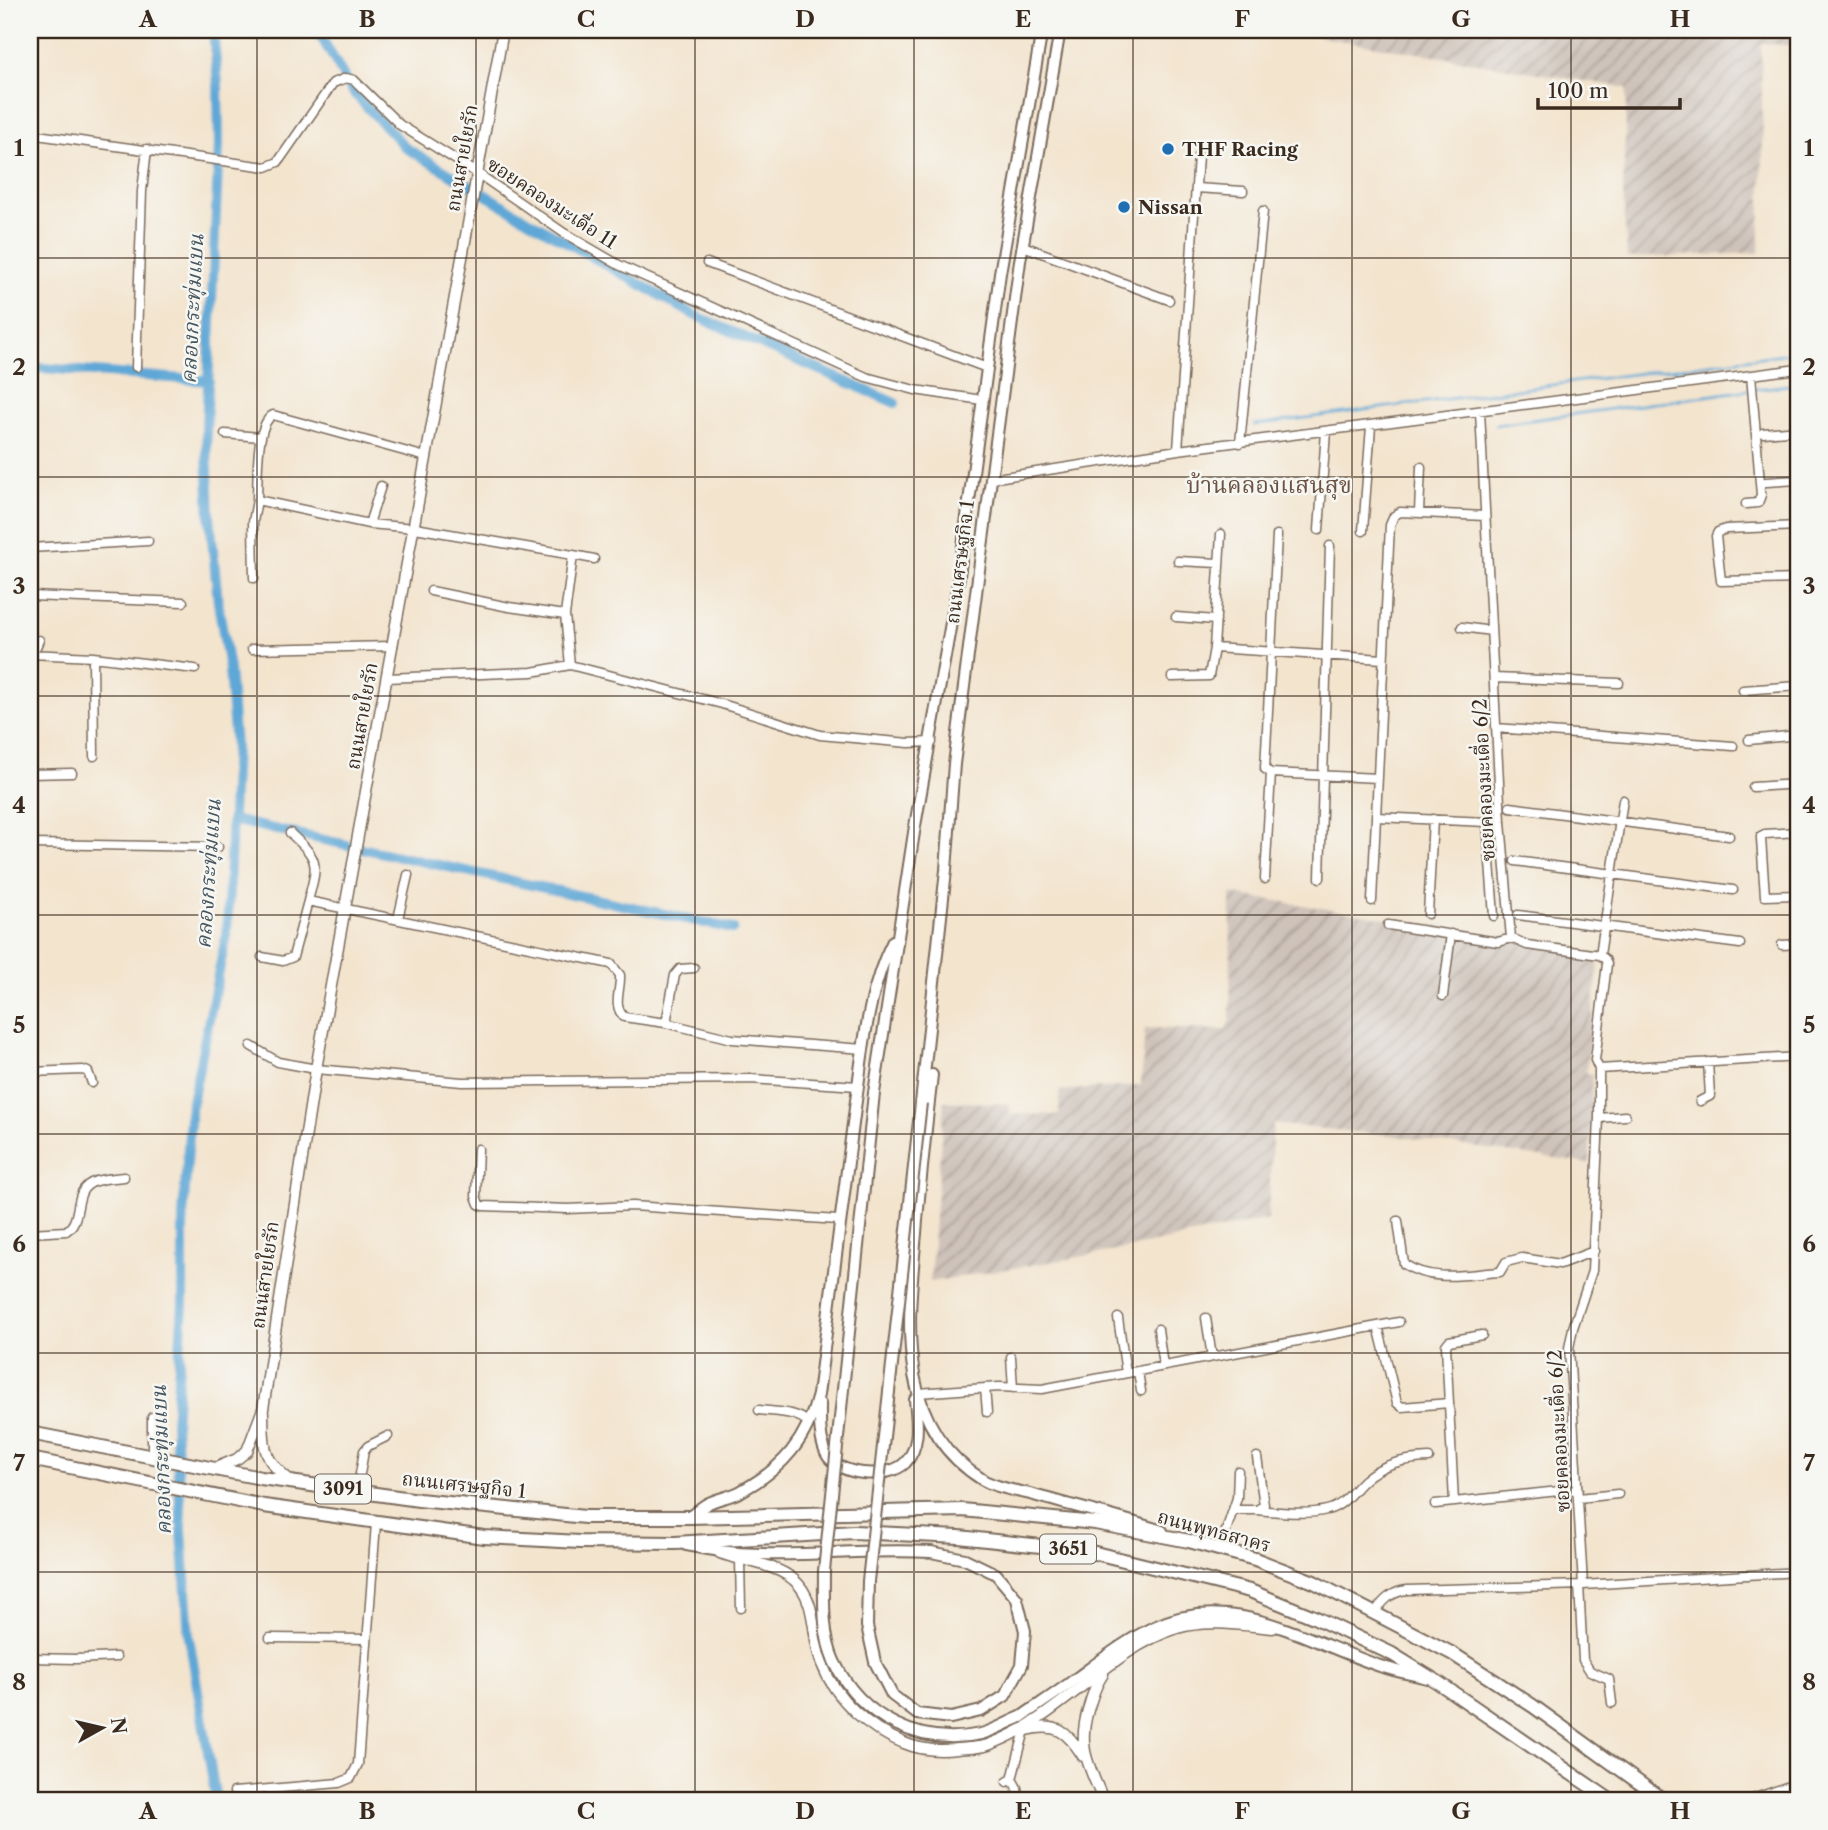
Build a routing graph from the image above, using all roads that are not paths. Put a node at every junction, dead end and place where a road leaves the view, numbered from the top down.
1 (503, 30) edge
2 (1042, 30) edge
3 (1060, 30) edge
4 (30, 134) edge
5 (147, 149) junction
6 (1198, 156) dead end
7 (477, 173) junction
8 (1196, 188) junction
9 (1242, 191) dead end
10 (1263, 211) dead end
11 (1023, 246) junction
12 (1003, 258) junction
13 (1020, 261) junction
14 (707, 263) dead end
15 (1169, 300) dead end
16 (136, 367) dead end
17 (987, 368) junction
18 (1798, 369) edge
19 (1751, 375) junction
20 (982, 400) junction
21 (1480, 411) junction
22 (1370, 426) junction
23 (1798, 430) edge
24 (1326, 431) junction
25 (1763, 433) dead end
26 (225, 434) dead end
27 (260, 437) junction
28 (1240, 443) junction
29 (1178, 450) junction
30 (426, 457) junction
31 (1421, 467) dead end
32 (990, 479) junction
33 (1798, 480) edge
34 (1766, 482) dead end
35 (382, 486) dead end
36 (257, 500) junction
37 (1746, 504) dead end
38 (1419, 512) junction
39 (1485, 516) junction
40 (369, 524) junction
41 (1798, 526) edge
42 (415, 528) junction
43 (1319, 530) dead end
44 (1363, 531) dead end
45 (1221, 534) dead end
46 (1276, 535) dead end
47 (148, 541) dead end
48 (1330, 546) dead end
49 (30, 548) edge
50 (573, 555) junction
51 (594, 559) dead end
52 (1178, 561) dead end
53 (1218, 563) junction
54 (254, 578) dead end
55 (1798, 579) edge
56 (431, 591) dead end
57 (30, 596) edge
58 (183, 602) dead end
59 (565, 615) junction
60 (1176, 617) dead end
61 (1216, 620) junction
62 (1462, 627) dead end
63 (1491, 631) junction
64 (39, 640) dead end
65 (393, 646) junction
66 (30, 648) edge
67 (1214, 648) junction
68 (252, 649) dead end
69 (1271, 652) junction
70 (30, 654) edge
71 (1327, 656) junction
72 (93, 657) junction
73 (1383, 659) junction
74 (570, 665) junction
75 (195, 669) dead end
76 (1172, 677) dead end
77 (387, 678) junction
78 (1494, 678) junction
79 (1619, 683) dead end
80 (1798, 686) edge
81 (1743, 690) dead end
82 (1496, 728) junction
83 (1798, 735) edge
84 (1749, 740) dead end
85 (932, 742) junction
86 (1733, 746) dead end
87 (94, 756) dead end
88 (72, 773) dead end
89 (1271, 773) junction
90 (30, 774) edge
91 (1323, 776) junction
92 (1378, 778) junction
93 (1798, 784) edge
94 (1753, 787) dead end
95 (1623, 800) dead end
96 (1510, 807) dead end
97 (1376, 817) junction
98 (1433, 819) junction
99 (1620, 822) junction
100 (1798, 832) edge
101 (290, 833) dead end
102 (1729, 836) dead end
103 (30, 844) edge
104 (218, 848) dead end
105 (1515, 861) dead end
106 (1613, 874) junction
107 (408, 875) dead end
108 (1320, 878) dead end
109 (1265, 879) dead end
110 (1733, 890) dead end
111 (1798, 895) edge
112 (308, 901) junction
113 (1373, 901) dead end
114 (345, 909) junction
115 (1428, 914) dead end
116 (1518, 915) dead end
117 (1494, 916) dead end
118 (398, 919) junction
119 (1388, 925) dead end
120 (1606, 926) junction
121 (898, 932) junction
122 (1451, 934) junction
123 (1511, 938) junction
124 (1740, 944) dead end
125 (1798, 944) edge
126 (1782, 945) dead end
127 (938, 950) junction
128 (1601, 955) junction
129 (262, 957) dead end
130 (694, 968) dead end
131 (1443, 996) dead end
132 (666, 1023) junction
133 (251, 1046) dead end
134 (864, 1049) junction
135 (1798, 1057) edge
136 (1708, 1062) junction
137 (316, 1069) junction
138 (1599, 1069) junction
139 (30, 1072) edge
140 (92, 1083) dead end
141 (859, 1086) junction
142 (1700, 1101) dead end
143 (1625, 1116) dead end
144 (1599, 1118) junction
145 (478, 1149) dead end
146 (124, 1177) dead end
147 (838, 1220) junction
148 (1398, 1221) dead end
149 (30, 1233) edge
150 (1594, 1251) junction
151 (1118, 1318) dead end
152 (1206, 1318) dead end
153 (1399, 1322) dead end
154 (1378, 1326) junction
155 (1158, 1329) dead end
156 (1482, 1335) dead end
157 (1011, 1357) dead end
158 (1212, 1357) junction
159 (1163, 1366) junction
160 (911, 1369) junction
161 (821, 1371) junction
162 (1138, 1371) junction
163 (1126, 1373) junction
164 (985, 1388) junction
165 (1013, 1388) junction
166 (1141, 1391) dead end
167 (918, 1394) junction
168 (1449, 1404) junction
169 (263, 1409) junction
170 (759, 1410) dead end
171 (987, 1412) dead end
172 (152, 1417) dead end
173 (809, 1423) junction
174 (30, 1433) edge
175 (388, 1436) dead end
176 (152, 1457) junction
177 (1257, 1457) dead end
178 (1429, 1458) dead end
179 (30, 1459) edge
180 (213, 1469) junction
181 (1238, 1471) dead end
182 (292, 1482) junction
183 (357, 1491) junction
184 (1578, 1494) junction
185 (1618, 1494) dead end
186 (1454, 1502) junction
187 (1435, 1504) dead end
188 (1233, 1510) junction
189 (1257, 1510) junction
190 (690, 1517) junction
191 (376, 1523) junction
192 (1189, 1541) junction
193 (675, 1543) junction
194 (1220, 1549) junction
195 (716, 1552) junction
196 (740, 1560) junction
197 (1798, 1572) edge
198 (1581, 1585) junction
199 (741, 1608) dead end
200 (1374, 1612) junction
201 (1294, 1631) junction
202 (270, 1638) dead end
203 (367, 1639) junction
204 (116, 1657) dead end
205 (30, 1658) edge
206 (1113, 1664) junction
207 (1436, 1681) junction
208 (1612, 1703) dead end
209 (1021, 1731) junction
210 (1090, 1768) junction
211 (1798, 1783) edge
212 (234, 1792) dead end
213 (1019, 1800) edge
214 (1103, 1800) edge
215 (1610, 1800) edge
216 (1663, 1800) edge
217 (1750, 1800) edge

1 - 7 street, ถนนสายใยรัก
2 - 12 main road, ถนนเศรษฐกิจ 1
3 - 11 main road, ถนนเศรษฐกิจ 1 / 3091
4 - 5 street, ซอยคลองมะเดื่อ 11
5 - 7 street, ซอยคลองมะเดื่อ 11
5 - 16 street
6 - 8 street
7 - 20 street, ซอยคลองมะเดื่อ 11
7 - 30 street, ถนนสายใยรัก
8 - 9 street
8 - 29 street
10 - 28 street
11 - 13 main road, ถนนเศรษฐกิจ 1 / 3091
11 - 15 street
12 - 13 main road
12 - 17 main road, ถนนเศรษฐกิจ 1
13 - 32 main road, ถนนเศรษฐกิจ 1 / 3091
14 - 17 street
17 - 20 main road, ถนนเศรษฐกิจ 1
18 - 19 street
19 - 21 street
19 - 37 street
20 - 85 main road, ถนนเศรษฐกิจ 1
21 - 22 street
21 - 39 street, ซอยคลองมะเดื่อ 6/2
22 - 24 street
22 - 44 street
23 - 25 street
24 - 28 street
24 - 43 street
26 - 27 street
27 - 30 street
27 - 36 street
28 - 29 street
29 - 32 street
30 - 42 street, ถนนสายใยรัก
31 - 38 street
32 - 127 main road, ถนนเศรษฐกิจ 1 / 3091
33 - 34 street
35 - 40 street
36 - 40 street
36 - 54 street
38 - 39 street
38 - 73 street
39 - 63 street, ซอยคลองมะเดื่อ 6/2
40 - 42 street
41 - 55 street
42 - 50 street
42 - 65 street, ถนนสายใยรัก
45 - 53 street
46 - 69 street
47 - 49 street
48 - 71 street
50 - 51 street
50 - 59 street
52 - 53 street
53 - 61 street
56 - 59 street
57 - 58 street
59 - 74 street
60 - 61 street
61 - 67 street
62 - 63 street
63 - 78 street, ซอยคลองมะเดื่อ 6/2
64 - 66 street
65 - 68 street
65 - 77 street, ถนนสายใยรัก
67 - 69 street
67 - 76 street
69 - 71 street
69 - 89 street
70 - 72 street
71 - 73 street
71 - 91 street
72 - 75 street
72 - 87 street
73 - 92 street
74 - 77 street
74 - 85 street
77 - 114 street, ถนนสายใยรัก
78 - 79 street
78 - 82 street, ซอยคลองมะเดื่อ 6/2
80 - 81 street
82 - 86 street
82 - 123 street, ซอยคลองมะเดื่อ 6/2
83 - 84 street
85 - 121 main road, ถนนเศรษฐกิจ 1
88 - 90 street
89 - 91 street
89 - 109 street
91 - 92 street
91 - 108 street
92 - 97 street
93 - 94 street
95 - 99 street, ซอยคลองมะเดื่อ 6/2
96 - 99 street
97 - 98 street
97 - 113 street
98 - 115 street
98 - 117 street
99 - 102 street
99 - 106 street, ซอยคลองมะเดื่อ 6/2
100 - 111 street
101 - 112 street
103 - 104 street
105 - 106 street
106 - 110 street
106 - 120 street, ซอยคลองมะเดื่อ 6/2
107 - 118 street
112 - 114 street
112 - 129 street
114 - 118 street
114 - 137 street, ถนนสายใยรัก
116 - 120 street
118 - 132 street
119 - 122 street
120 - 124 street
120 - 128 street, ซอยคลองมะเดื่อ 6/2
121 - 134 main road
121 - 201 main road, ถนนเศรษฐกิจ 1, bridge
122 - 123 street
122 - 131 street
123 - 128 street
125 - 126 street
127 - 160 main road
127 - 195 main road, ถนนเศรษฐกิจ 1 / 3091, bridge
128 - 138 street, ซอยคลองมะเดื่อ 6/2
130 - 132 street
132 - 134 street
133 - 137 street
134 - 141 main road
135 - 136 street
136 - 138 street
136 - 142 street
137 - 141 street
137 - 169 street, ถนนสายใยรัก
138 - 144 street, ซอยคลองมะเดื่อ 6/2
139 - 140 street
141 - 147 main road
143 - 144 street
144 - 150 street, ซอยคลองมะเดื่อ 6/2
145 - 147 street
146 - 149 street
147 - 161 main road
148 - 150 street
150 - 184 street, ซอยคลองมะเดื่อ 6/2
151 - 163 street
152 - 158 street
153 - 154 street
154 - 158 street
154 - 168 street
155 - 159 street
156 - 168 street
157 - 165 street
158 - 159 street
159 - 162 street
160 - 161 main road
160 - 167 main road
161 - 173 main road
162 - 163 street
162 - 166 street
163 - 165 street
164 - 165 street
164 - 167 street
164 - 171 street
167 - 192 main road
168 - 186 street
169 - 180 street, ถนนสายใยรัก
169 - 182 street, ถนนสายใยรัก
170 - 173 street
172 - 176 street
173 - 190 main road
174 - 176 main road, ถนนเศรษฐกิจ 1 / 3091
175 - 183 street
176 - 180 main road, ถนนเศรษฐกิจ 1 / 3091
177 - 189 street
178 - 189 street
179 - 191 main road, 3091
180 - 182 main road, ถนนเศรษฐกิจ 1 / 3091
181 - 188 street
182 - 183 main road, ถนนเศรษฐกิจ 1 / 3091
183 - 190 main road, ถนนเศรษฐกิจ 1 / 3091
184 - 185 street
184 - 186 street
184 - 198 street, ซอยคลองมะเดื่อ 6/2
186 - 187 street
188 - 189 street
188 - 194 street
190 - 192 main road, ถนนพุทธสาคร / 3651
191 - 193 main road, 3091
191 - 203 street
192 - 194 main road, ถนนพุทธสาคร / 3651
193 - 195 main road, 3091
193 - 207 main road, 3651
194 - 200 main road, ถนนพุทธสาคร / 3651
195 - 196 street
196 - 199 street
196 - 209 street
197 - 198 street
198 - 200 street
198 - 208 street, ซอยคลองมะเดื่อ 6/2
200 - 216 main road, ถนนพุทธสาคร / 3651
201 - 206 street
201 - 207 main road, ถนนเศรษฐกิจ 1
202 - 203 street
203 - 212 street
204 - 205 street
206 - 209 street
206 - 210 street
207 - 215 main road, 3651
209 - 210 street
209 - 213 street
210 - 214 street
211 - 217 street

